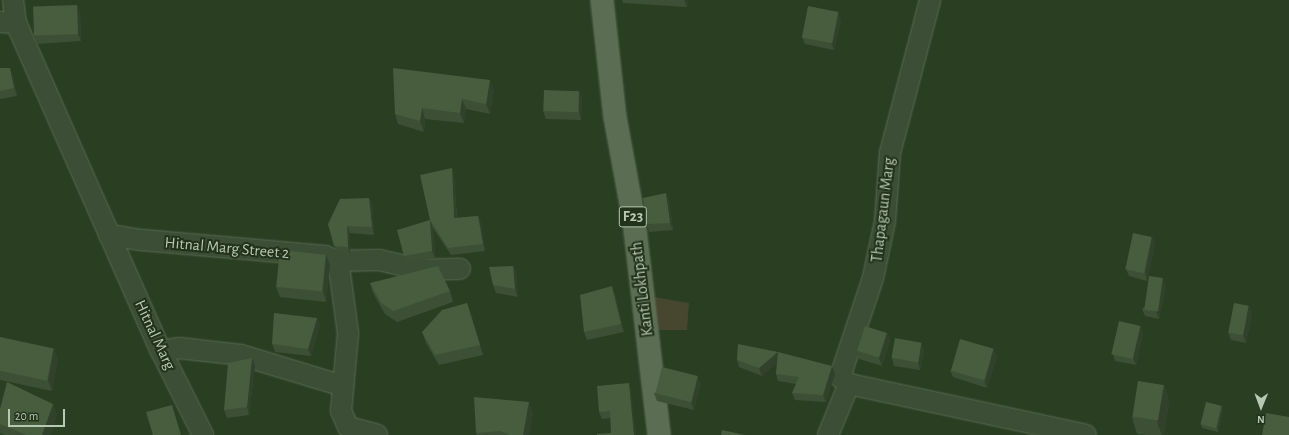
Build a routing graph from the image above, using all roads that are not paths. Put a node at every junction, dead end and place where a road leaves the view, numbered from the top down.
1 (12, 0) edge
2 (602, 0) edge
3 (930, 0) edge
4 (8, 22) edge
5 (109, 234) junction
6 (336, 261) junction
7 (460, 269) dead end
8 (162, 351) junction
9 (849, 384) junction
10 (343, 386) junction
11 (347, 431) edge
12 (203, 435) edge
13 (378, 435) edge
14 (659, 435) edge
15 (828, 435) edge
16 (1086, 435) edge

1 - 4 street, Hitnal Marg
2 - 14 main road, Kanti Lokhpath / F23
3 - 9 street, Thapagaun Marg
4 - 5 street, Hitnal Marg
5 - 6 street, Hitnal Marg Street 2
5 - 8 street, Hitnal Marg
6 - 7 street, Hitnal Marg Street 2
6 - 10 street
8 - 10 street
8 - 12 street, Hitnal Marg
9 - 15 street
9 - 16 street
10 - 11 street
11 - 13 street

